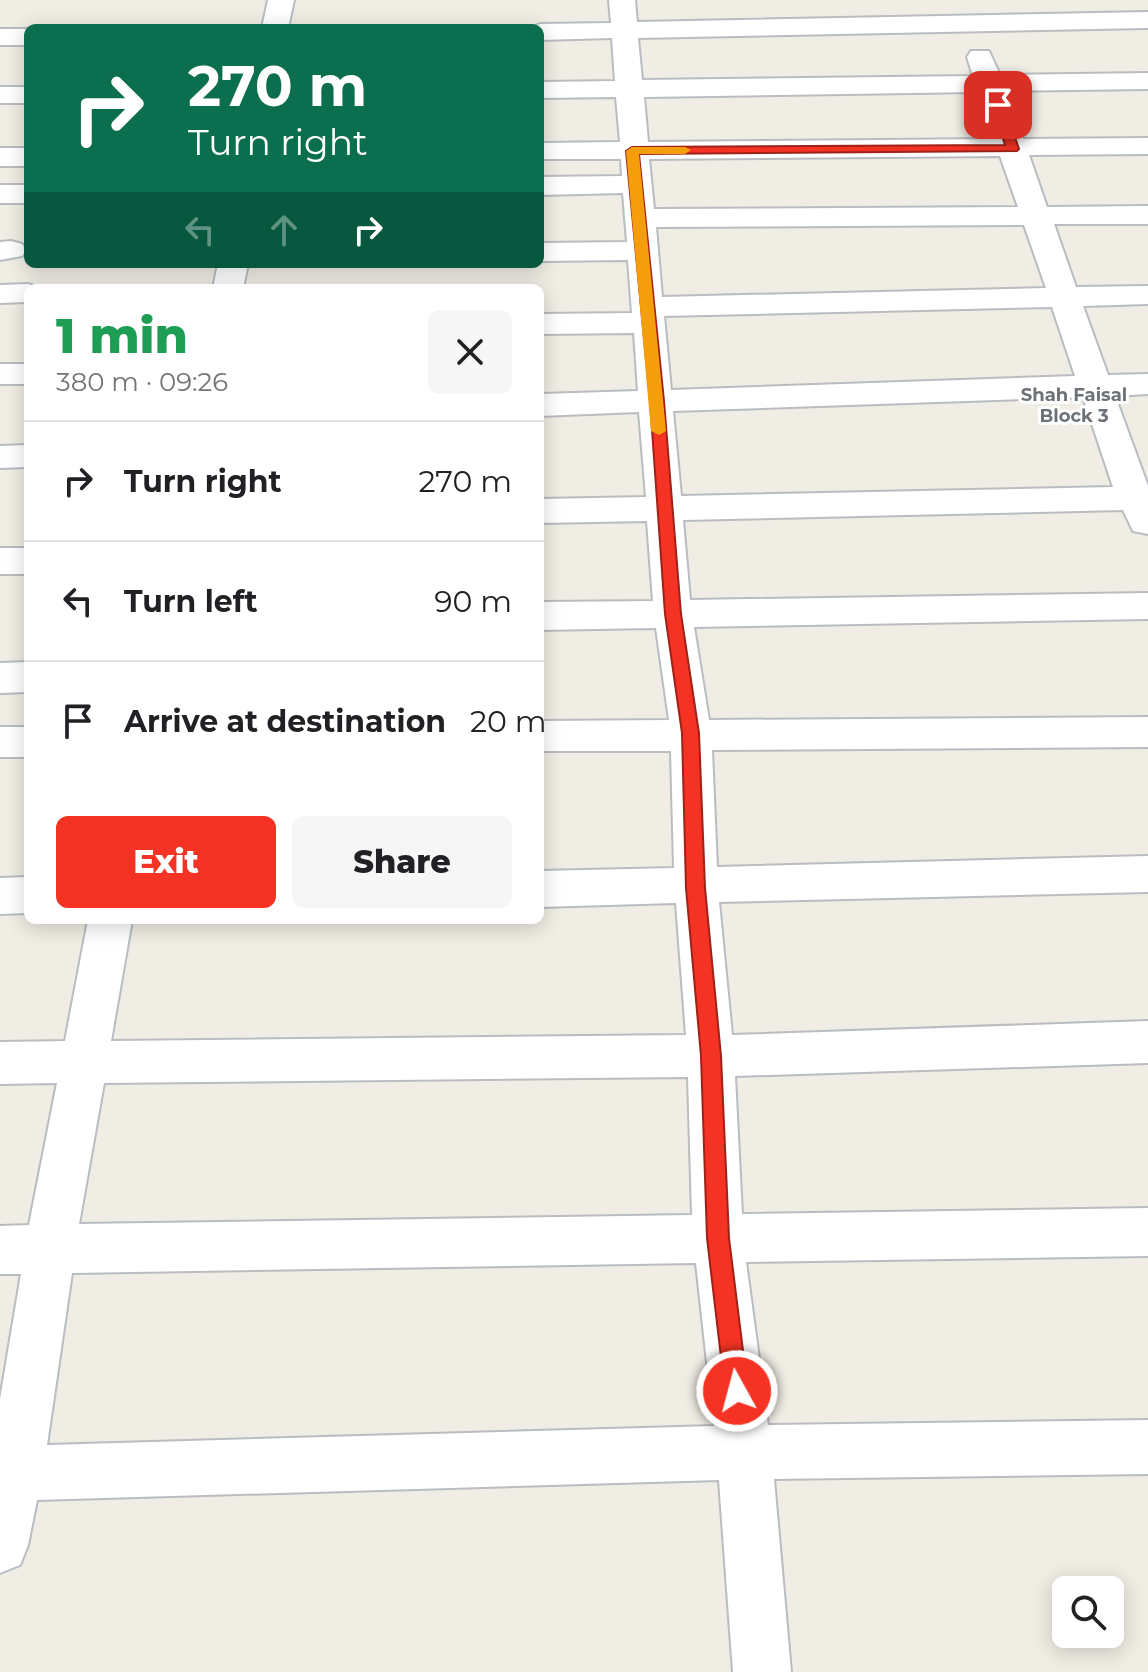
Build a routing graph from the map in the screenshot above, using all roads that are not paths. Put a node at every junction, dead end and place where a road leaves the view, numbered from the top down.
1 (281, 0) edge
2 (963, 12) edge
3 (623, 15) edge
4 (1148, 20) edge
5 (276, 24) edge
6 (544, 31) edge
7 (0, 37) edge
8 (24, 37) edge
9 (1148, 81) edge
10 (990, 82) junction
11 (629, 88) junction
12 (544, 90) edge
13 (0, 95) edge
14 (24, 95) edge
15 (1148, 146) edge
16 (1012, 149) junction
17 (544, 153) edge
18 (0, 157) edge
19 (24, 157) edge
20 (544, 187) edge
21 (0, 194) edge
22 (24, 194) edge
23 (638, 201) junction
24 (1148, 215) edge
25 (1036, 216) junction
26 (544, 250) edge
27 (24, 293) edge
28 (0, 294) edge
29 (1148, 295) edge
30 (1066, 297) junction
31 (648, 315) junction
32 (544, 324) edge
33 (0, 374) edge
34 (24, 374) edge
35 (1148, 384) edge
36 (1096, 385) junction
37 (657, 401) junction
38 (544, 405) edge
39 (24, 456) edge
40 (0, 457) edge
41 (1144, 508) edge
42 (664, 509) junction
43 (544, 511) edge
44 (0, 561) edge
45 (24, 561) edge
46 (1148, 606) edge
47 (673, 614) junction
48 (544, 616) edge
49 (24, 677) edge
50 (0, 678) edge
51 (1148, 732) edge
52 (691, 733) junction
53 (544, 736) edge
54 (0, 742) edge
55 (24, 742) edge
56 (1148, 874) edge
57 (696, 888) junction
58 (544, 889) edge
59 (24, 895) edge
60 (0, 896) edge
61 (109, 924) edge
62 (1148, 1042) edge
63 (711, 1056) junction
64 (84, 1062) junction
65 (0, 1063) edge
66 (1148, 1232) edge
67 (718, 1238) junction
68 (50, 1249) junction
69 (0, 1250) edge
70 (1148, 1447) edge
71 (744, 1452) junction
72 (8, 1474) edge
73 (0, 1545) edge
74 (762, 1672) edge

1 - 5 street
2 - 3 street
2 - 4 street
2 - 10 street
3 - 6 street
3 - 11 street
7 - 8 street
9 - 10 street
10 - 11 street
10 - 16 street
11 - 12 street
11 - 23 street
13 - 14 street
15 - 16 street
16 - 23 street
16 - 25 street
17 - 23 street
18 - 19 street
20 - 23 street
21 - 22 street
23 - 25 street
23 - 26 street
23 - 31 street
24 - 25 street
25 - 30 street
27 - 28 street
29 - 30 street
30 - 31 street
30 - 36 street
31 - 32 street
31 - 37 street
33 - 34 street
35 - 36 street
36 - 37 street
36 - 41 street
37 - 38 street
37 - 42 street
39 - 40 street
41 - 42 street
42 - 43 street
42 - 47 street
44 - 45 street
46 - 47 street
47 - 48 street
47 - 52 street
49 - 50 street
51 - 52 street
52 - 53 street
52 - 57 street
54 - 55 street
56 - 57 street
57 - 58 street
57 - 63 street
59 - 60 street
61 - 64 street
62 - 63 street
63 - 64 street
63 - 67 street
64 - 65 street
64 - 68 street
66 - 67 street
67 - 68 street
67 - 71 street
68 - 69 street
68 - 72 street
70 - 71 street
71 - 72 street
71 - 74 street
72 - 73 street

